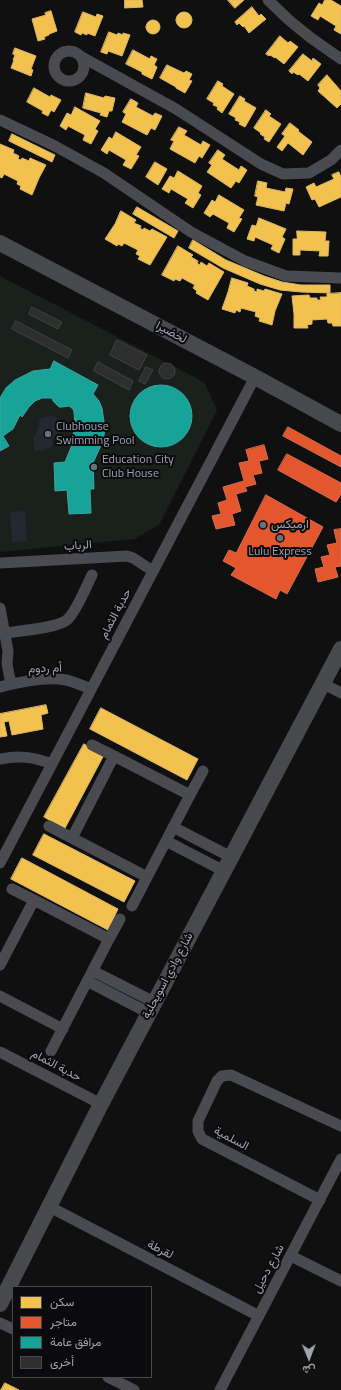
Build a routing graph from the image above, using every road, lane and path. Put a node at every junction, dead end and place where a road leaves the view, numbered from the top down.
1 (268, 0) edge
2 (82, 57) junction
3 (341, 59) edge
4 (105, 70) junction
5 (83, 73) junction
6 (0, 120) edge
7 (341, 150) edge
8 (0, 243) edge
9 (341, 278) edge
10 (255, 377) junction
11 (341, 424) edge
12 (0, 563) edge
13 (153, 571) junction
14 (92, 575) dead end
15 (0, 608) edge
16 (5, 633) junction
17 (341, 649) edge
18 (15, 683) junction
19 (324, 684) junction
20 (0, 687) edge
21 (91, 689) junction
22 (341, 693) edge
23 (92, 744) dead end
24 (114, 756) junction
25 (0, 759) edge
26 (52, 764) junction
27 (203, 771) dead end
28 (190, 795) junction
29 (49, 826) dead end
30 (173, 827) junction
31 (72, 838) junction
32 (166, 841) junction
33 (0, 863) edge
34 (227, 864) junction
35 (147, 877) junction
36 (12, 889) dead end
37 (34, 900) junction
38 (132, 906) dead end
39 (120, 919) dead end
40 (109, 939) junction
41 (0, 966) edge
42 (93, 971) junction
43 (88, 981) junction
44 (0, 996) edge
45 (151, 1007) junction
46 (63, 1029) junction
47 (51, 1051) dead end
48 (0, 1052) edge
49 (101, 1104) junction
50 (341, 1126) edge
51 (341, 1159) edge
52 (320, 1200) junction
53 (50, 1207) junction
54 (291, 1256) junction
55 (341, 1281) edge
56 (0, 1304) edge
57 (259, 1316) junction
58 (0, 1323) edge
59 (12, 1329) edge
60 (110, 1378) edge
61 (134, 1390) edge
62 (220, 1390) edge

1 - 3 street
2 - 4 street
2 - 5 street
2 - 5 street
4 - 5 street
4 - 7 street
6 - 9 street
8 - 10 street, لخضيرا
10 - 11 street, لخضيرا
10 - 13 street, حدبة الثمام
12 - 13 street, الرباب
13 - 21 street, حدبة الثمام
14 - 16 street
15 - 16 street
16 - 18 street
17 - 19 street, شارع وادي اسويحلية
18 - 20 street, أم ردوم
18 - 21 street, أم ردوم
19 - 22 street
19 - 34 street, شارع وادي اسويحلية
21 - 26 street, حدبة الثمام
23 - 24 street
24 - 28 street
24 - 31 street
25 - 26 street
26 - 33 street, حدبة الثمام
27 - 28 street
28 - 30 street
29 - 31 street
30 - 32 street
30 - 34 street
31 - 35 street
32 - 34 street
32 - 35 street
34 - 45 street, شارع وادي اسويحلية
35 - 38 street
36 - 37 street
37 - 40 street
37 - 41 street
39 - 40 street
40 - 42 street
42 - 43 street
42 - 45 street
43 - 45 street
43 - 46 street
44 - 46 street
45 - 49 street, شارع وادي اسويحلية
46 - 47 street
48 - 49 street, حدبة الثمام
49 - 53 street, شارع وادي اسويحلية
50 - 52 street, السلمية
51 - 52 street, شارع دحيل
52 - 54 street, شارع دحيل
53 - 56 street, شارع وادي اسويحلية
53 - 57 street, لقرطة
54 - 55 street
54 - 57 street, شارع دحيل
57 - 62 street, شارع دحيل
58 - 59 street
60 - 61 street

